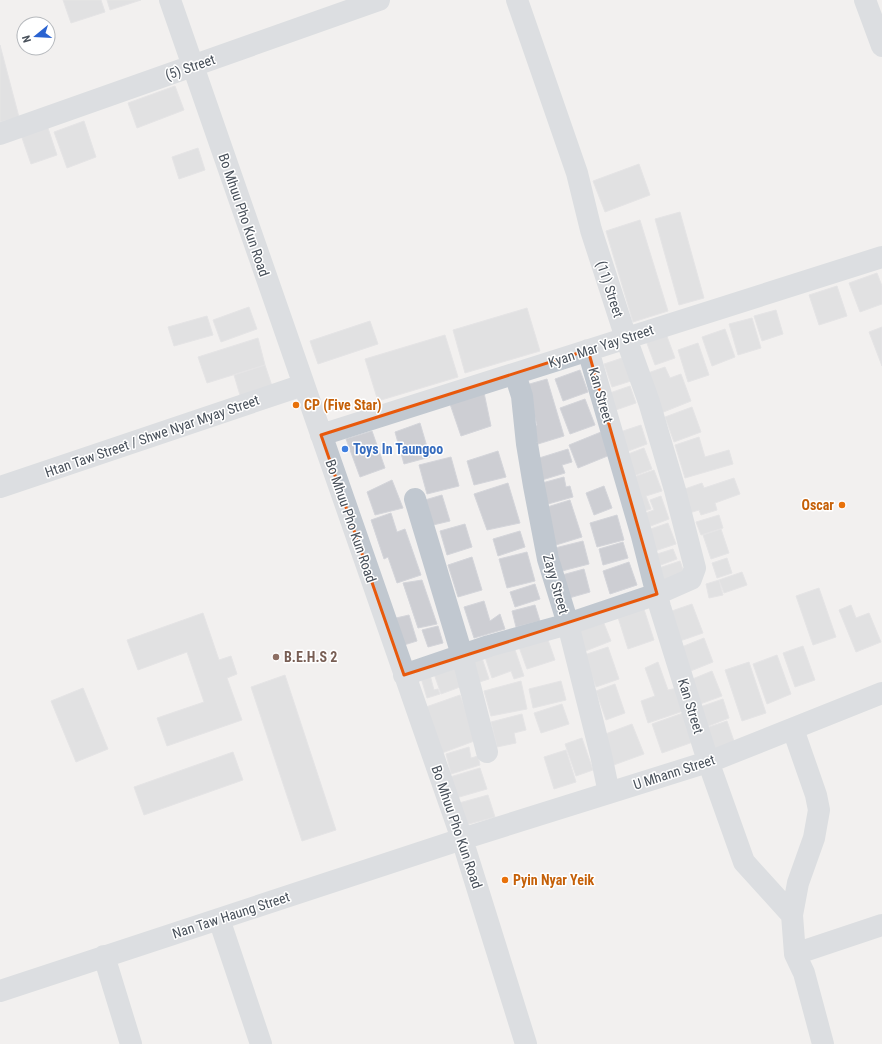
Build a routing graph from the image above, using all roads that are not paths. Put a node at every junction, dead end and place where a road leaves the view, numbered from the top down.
1 (170, 0) edge
2 (379, 0) edge
3 (517, 0) edge
4 (865, 0) edge
5 (882, 46) edge
6 (192, 66) junction
7 (0, 134) edge
8 (882, 257) edge
9 (626, 338) junction
10 (588, 350) junction
11 (515, 374) junction
12 (303, 385) junction
13 (321, 435) junction
14 (0, 487) edge
15 (415, 499) dead end
16 (657, 594) junction
17 (568, 624) junction
18 (462, 655) junction
19 (404, 675) junction
20 (882, 693) edge
21 (793, 729) junction
22 (488, 752) dead end
23 (708, 761) junction
24 (609, 793) junction
25 (462, 839) junction
26 (792, 915) junction
27 (219, 919) junction
28 (882, 925) edge
29 (795, 954) junction
30 (104, 956) junction
31 (0, 991) edge
32 (131, 1044) edge
33 (261, 1044) edge
34 (526, 1044) edge
35 (823, 1044) edge

1 - 6 street, Bo Mhuu Pho Kun Road
2 - 6 street, (5) Street
3 - 9 street, (11) Street
4 - 5 street
6 - 7 street, (5) Street
6 - 12 street, Bo Mhuu Pho Kun Road
8 - 9 street, Kyan Mar Yay Street
9 - 10 street, Kyan Mar Yay Street
9 - 16 street, (11) Street
10 - 11 street, Kyan Mar Yay Street
10 - 16 street, Kan Street
11 - 13 street, Kyan Mar Yay Street
11 - 17 street, Zayy Street
12 - 13 street, Bo Mhuu Pho Kun Road
12 - 14 street, Htan Taw Street / Shwe Nyar Myay Street
13 - 19 street, Bo Mhuu Pho Kun Road
15 - 18 street
16 - 17 street
16 - 23 street, Kan Street
17 - 18 street
17 - 24 street, Zayy Street
18 - 19 street
18 - 22 street
19 - 25 street, Bo Mhuu Pho Kun Road
20 - 21 street, U Mhann Street
21 - 23 street, U Mhann Street
21 - 26 street
23 - 24 street, U Mhann Street
23 - 26 street, Kan Street
24 - 25 street, U Mhann Street
25 - 27 street, Nan Taw Haung Street
25 - 34 street, Bo Mhuu Pho Kun Road
26 - 29 street
27 - 30 street, Nan Taw Haung Street
27 - 33 street
28 - 29 street
29 - 35 street
30 - 31 street, Nan Taw Haung Street
30 - 32 street

